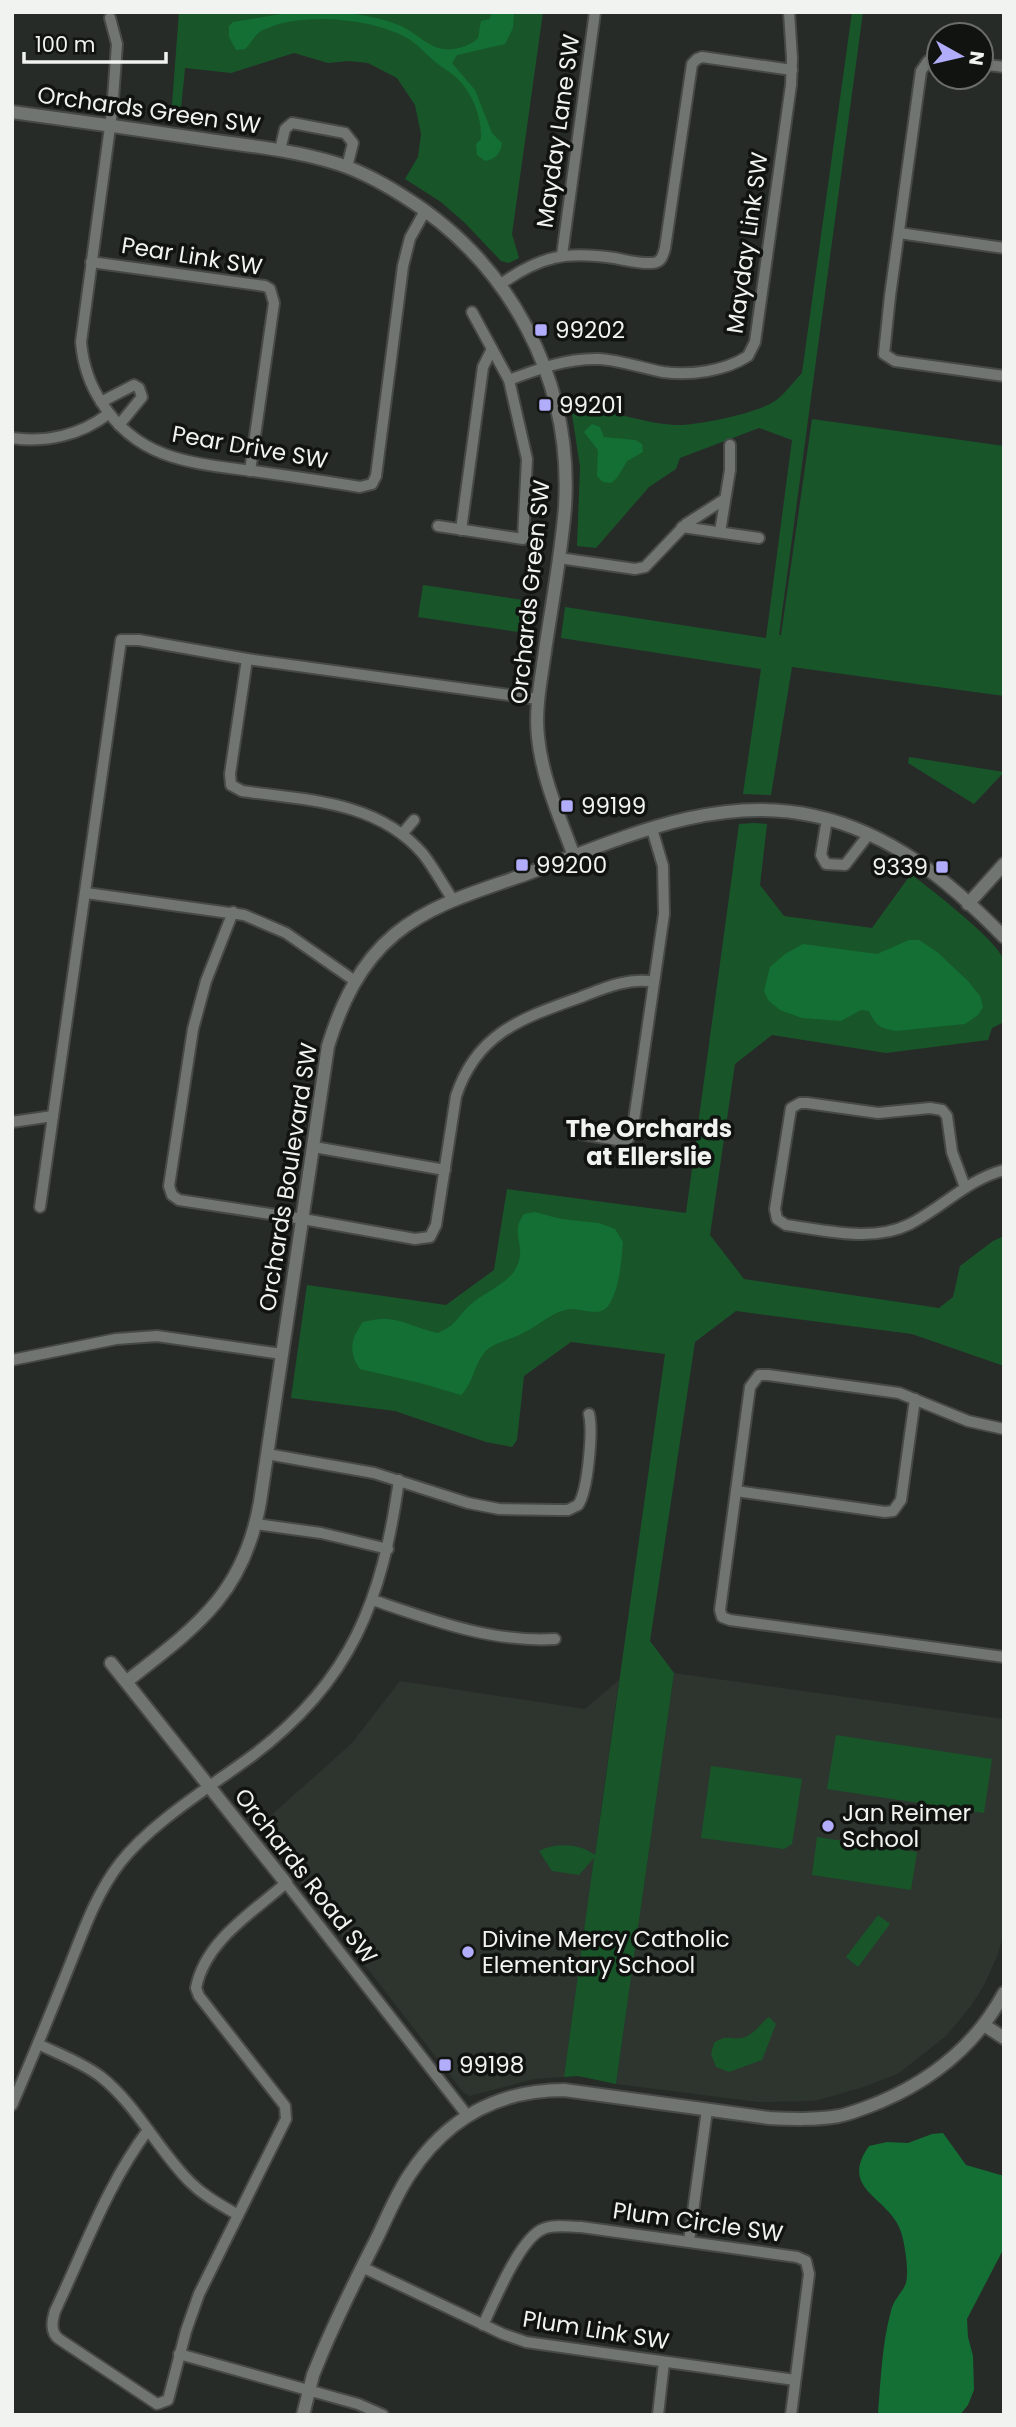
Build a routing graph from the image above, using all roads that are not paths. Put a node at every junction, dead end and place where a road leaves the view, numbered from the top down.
1 (595, 12) edge
2 (789, 12) edge
3 (110, 18) dead end
4 (925, 65) edge
5 (792, 70) junction
6 (12, 112) edge
7 (111, 126) junction
8 (280, 150) junction
9 (347, 167) junction
10 (425, 211) junction
11 (899, 233) junction
12 (1004, 248) edge
13 (562, 255) junction
14 (91, 262) junction
15 (501, 284) junction
16 (472, 312) dead end
17 (492, 349) junction
18 (545, 367) junction
19 (1004, 376) edge
20 (509, 380) junction
21 (101, 402) junction
22 (108, 414) junction
23 (119, 425) junction
24 (12, 438) edge
25 (730, 446) dead end
26 (250, 471) junction
27 (725, 499) junction
28 (438, 526) dead end
29 (682, 527) junction
30 (461, 530) junction
31 (720, 532) junction
32 (759, 538) dead end
33 (559, 558) junction
34 (247, 659) junction
35 (538, 699) junction
36 (827, 819) junction
37 (414, 820) dead end
38 (652, 829) junction
39 (402, 834) junction
40 (869, 834) junction
41 (574, 856) junction
42 (1004, 864) edge
43 (86, 893) junction
44 (453, 900) junction
45 (968, 904) junction
46 (233, 912) junction
47 (1004, 937) edge
48 (355, 981) junction
49 (654, 982) junction
50 (53, 1116) junction
51 (12, 1122) edge
52 (581, 1133) dead end
53 (314, 1147) junction
54 (445, 1170) junction
55 (1004, 1170) edge
56 (965, 1187) junction
57 (40, 1207) dead end
58 (303, 1219) junction
59 (282, 1354) junction
60 (12, 1360) edge
61 (915, 1399) junction
62 (589, 1414) dead end
63 (1004, 1429) edge
64 (267, 1454) junction
65 (399, 1480) junction
66 (736, 1491) junction
67 (256, 1524) junction
68 (388, 1549) junction
69 (373, 1600) junction
70 (555, 1639) dead end
71 (1004, 1657) edge
72 (111, 1663) dead end
73 (127, 1681) junction
74 (210, 1786) junction
75 (286, 1883) junction
76 (1004, 1993) edge
77 (984, 2025) junction
78 (1004, 2038) edge
79 (38, 2044) junction
80 (12, 2105) edge
81 (707, 2110) junction
82 (467, 2115) junction
83 (148, 2130) junction
84 (239, 2215) junction
85 (689, 2241) junction
86 (362, 2267) junction
87 (483, 2325) junction
88 (179, 2354) junction
89 (664, 2362) junction
90 (795, 2380) junction
91 (308, 2390) junction
92 (303, 2415) edge
93 (383, 2415) edge
94 (658, 2415) edge
95 (791, 2415) edge

1 - 13 street, Mayday Lane SW
2 - 5 street, Mayday Link SW
3 - 7 street, Pear Drive SW
4 - 11 street
5 - 13 street
5 - 18 street, Mayday Link SW
6 - 7 street, Orchards Green SW
7 - 8 street, Orchards Green SW
7 - 14 street, Pear Drive SW
8 - 9 street, Orchards Green SW
8 - 9 street, Orchards Green SW
9 - 10 street, Orchards Green SW
10 - 15 street, Orchards Green SW
10 - 26 street, Pear Drive SW
11 - 12 street
11 - 19 street
13 - 15 street
14 - 21 street, Pear Drive SW
14 - 26 street, Pear Link SW
15 - 18 street, Orchards Green SW
16 - 17 street
17 - 20 street
17 - 30 street
18 - 20 street
18 - 33 street, Orchards Green SW
20 - 30 street
21 - 22 street, Pear Drive SW
21 - 23 street
22 - 23 street, Pear Drive SW
22 - 24 street
23 - 26 street, Pear Drive SW
25 - 27 street
27 - 29 street
27 - 31 street
28 - 30 street
29 - 31 street
29 - 33 street
31 - 32 street
33 - 35 street, Orchards Green SW
34 - 35 street
34 - 39 street
34 - 43 street
35 - 41 street, Orchards Green SW
36 - 38 street, Orchards Boulevard SW
36 - 40 street, Orchards Boulevard SW
36 - 40 street
37 - 39 street
38 - 41 street, Orchards Boulevard SW
38 - 49 street
39 - 44 street
40 - 45 street, Orchards Boulevard SW
41 - 44 street, Orchards Boulevard SW
42 - 45 street
43 - 46 street
43 - 50 street
44 - 48 street, Orchards Boulevard SW
45 - 47 street, Orchards Boulevard SW
46 - 48 street
46 - 58 street
48 - 53 street, Orchards Boulevard SW
49 - 52 street
49 - 54 street
50 - 51 street
50 - 57 street
53 - 54 street
53 - 58 street, Orchards Boulevard SW
54 - 58 street
55 - 56 street
56 - 56 street
58 - 59 street, Orchards Boulevard SW
59 - 60 street
59 - 64 street, Orchards Boulevard SW
61 - 63 street
61 - 66 street
61 - 66 street
62 - 65 street
64 - 65 street
64 - 67 street, Orchards Boulevard SW
65 - 68 street
66 - 71 street
67 - 68 street
67 - 73 street, Orchards Boulevard SW
68 - 69 street
69 - 70 street
69 - 74 street
72 - 73 street, Orchards Road SW
73 - 74 street, Orchards Road SW
74 - 75 street, Orchards Road SW
74 - 79 street
75 - 82 street, Orchards Road SW
75 - 84 street
76 - 77 street
77 - 78 street
77 - 81 street
79 - 80 street
79 - 83 street
81 - 82 street
81 - 85 street
82 - 86 street
83 - 84 street
83 - 88 street
84 - 88 street
85 - 87 street, Plum Circle SW
85 - 90 street, Plum Circle SW
86 - 87 street, Plum Link SW
86 - 91 street
87 - 89 street, Plum Link SW
88 - 91 street
89 - 90 street, Plum Link SW
89 - 94 street
90 - 95 street, Plum Circle SW
91 - 92 street
91 - 93 street

